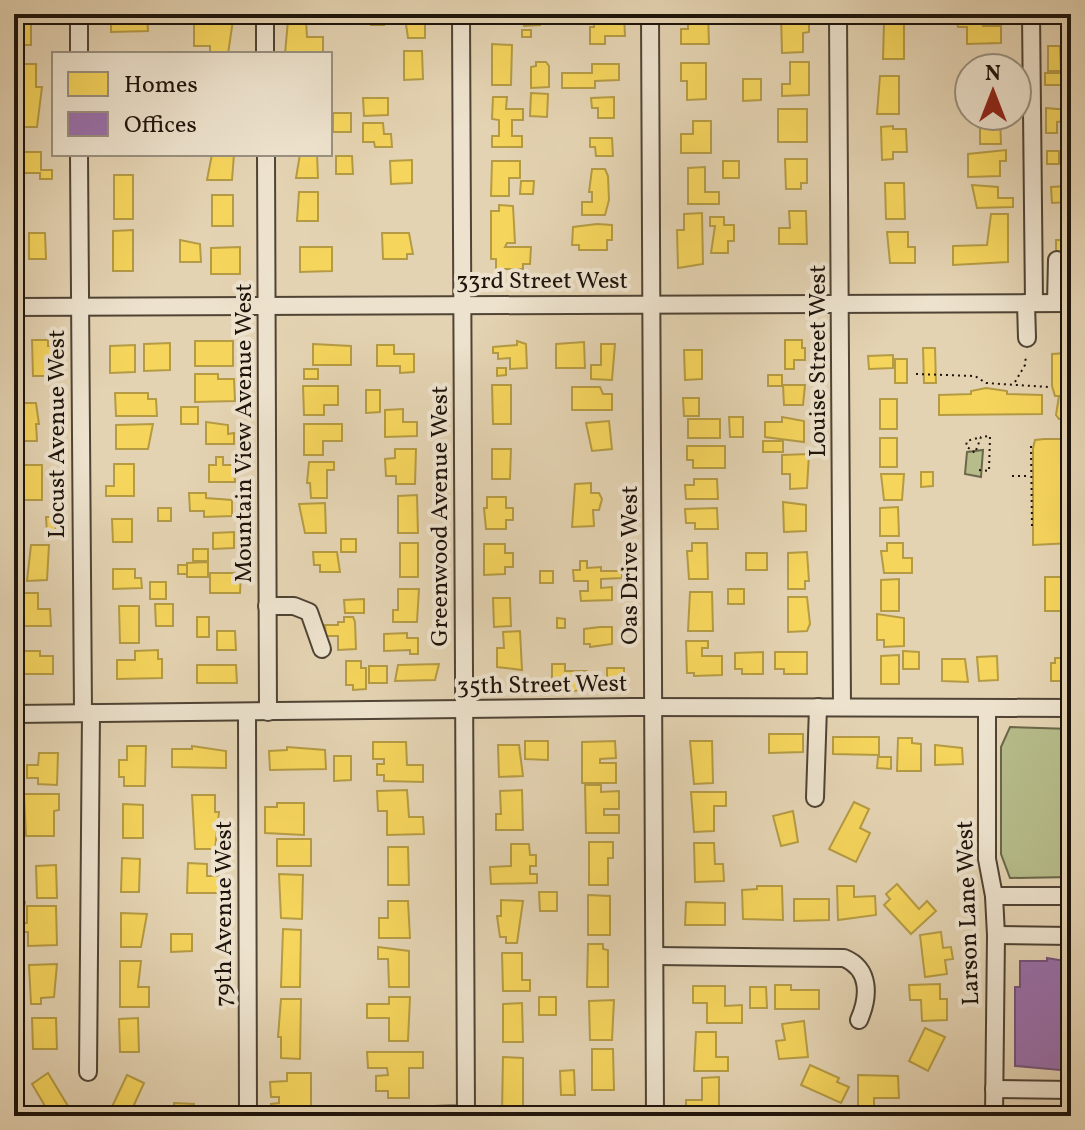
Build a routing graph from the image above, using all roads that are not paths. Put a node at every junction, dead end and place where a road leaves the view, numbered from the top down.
1 (79, 14) edge
2 (265, 14) edge
3 (461, 14) edge
4 (650, 14) edge
5 (838, 14) edge
6 (1031, 14) edge
7 (79, 52) edge
8 (265, 52) edge
9 (79, 156) edge
10 (266, 156) edge
11 (1057, 260) dead end
12 (652, 303) junction
13 (841, 303) junction
14 (1030, 303) junction
15 (1064, 303) edge
16 (266, 304) junction
17 (464, 305) junction
18 (14, 307) edge
19 (79, 307) junction
20 (1027, 338) road end
21 (267, 606) junction
22 (322, 649) dead end
23 (818, 707) junction
24 (842, 707) junction
25 (653, 708) junction
26 (987, 708) junction
27 (1071, 708) edge
28 (462, 709) junction
29 (247, 712) junction
30 (268, 712) junction
31 (87, 713) junction
32 (14, 714) edge
33 (815, 798) dead end
34 (994, 896) junction
35 (1071, 896) edge
36 (996, 935) junction
37 (1071, 936) edge
38 (656, 956) junction
39 (859, 1020) dead end
40 (88, 1072) dead end
41 (994, 1089) junction
42 (1071, 1090) edge
43 (466, 1114) edge
44 (248, 1116) edge
45 (403, 1116) edge
46 (655, 1116) edge
47 (994, 1116) edge

1 - 7 street
2 - 8 street
3 - 17 street, Greenwood Avenue West
4 - 12 street, Oas Drive West
5 - 13 street, Louise Street West
6 - 14 street
9 - 19 street, Locust Avenue West
10 - 16 street, Mountain View Avenue West
11 - 15 street
12 - 13 street, 33rd Street West
12 - 17 street, 33rd Street West
12 - 25 street, Oas Drive West
13 - 14 street, 33rd Street West
13 - 24 street, Louise Street West
14 - 15 street, 33rd Street West
14 - 20 street
16 - 17 street, 33rd Street West
16 - 19 street, 33rd Street West
16 - 21 street, Mountain View Avenue West
17 - 28 street, Greenwood Avenue West
18 - 19 street, 33rd Street West
19 - 31 street, Locust Avenue West
21 - 22 street
21 - 30 street, Mountain View Avenue West
23 - 24 street, 35th Street West
23 - 25 street, 35th Street West
23 - 33 street
24 - 26 street, 35th Street West
25 - 28 street, 35th Street West
25 - 38 street, Oas Drive West
26 - 27 street, 35th Street West
26 - 34 street, Larson Lane West
28 - 30 street, 35th Street West
28 - 43 street, Greenwood Avenue West
29 - 30 street, 35th Street West
29 - 31 street, 35th Street West
29 - 44 street, 79th Avenue West
31 - 32 street, 35th Street West
31 - 40 street, Locust Avenue West
34 - 35 street
34 - 36 street, Larson Lane West
36 - 37 street
36 - 41 street, Larson Lane West
38 - 39 street
38 - 46 street, Oas Drive West
41 - 42 street
41 - 47 street, Larson Lane West
43 - 45 street

